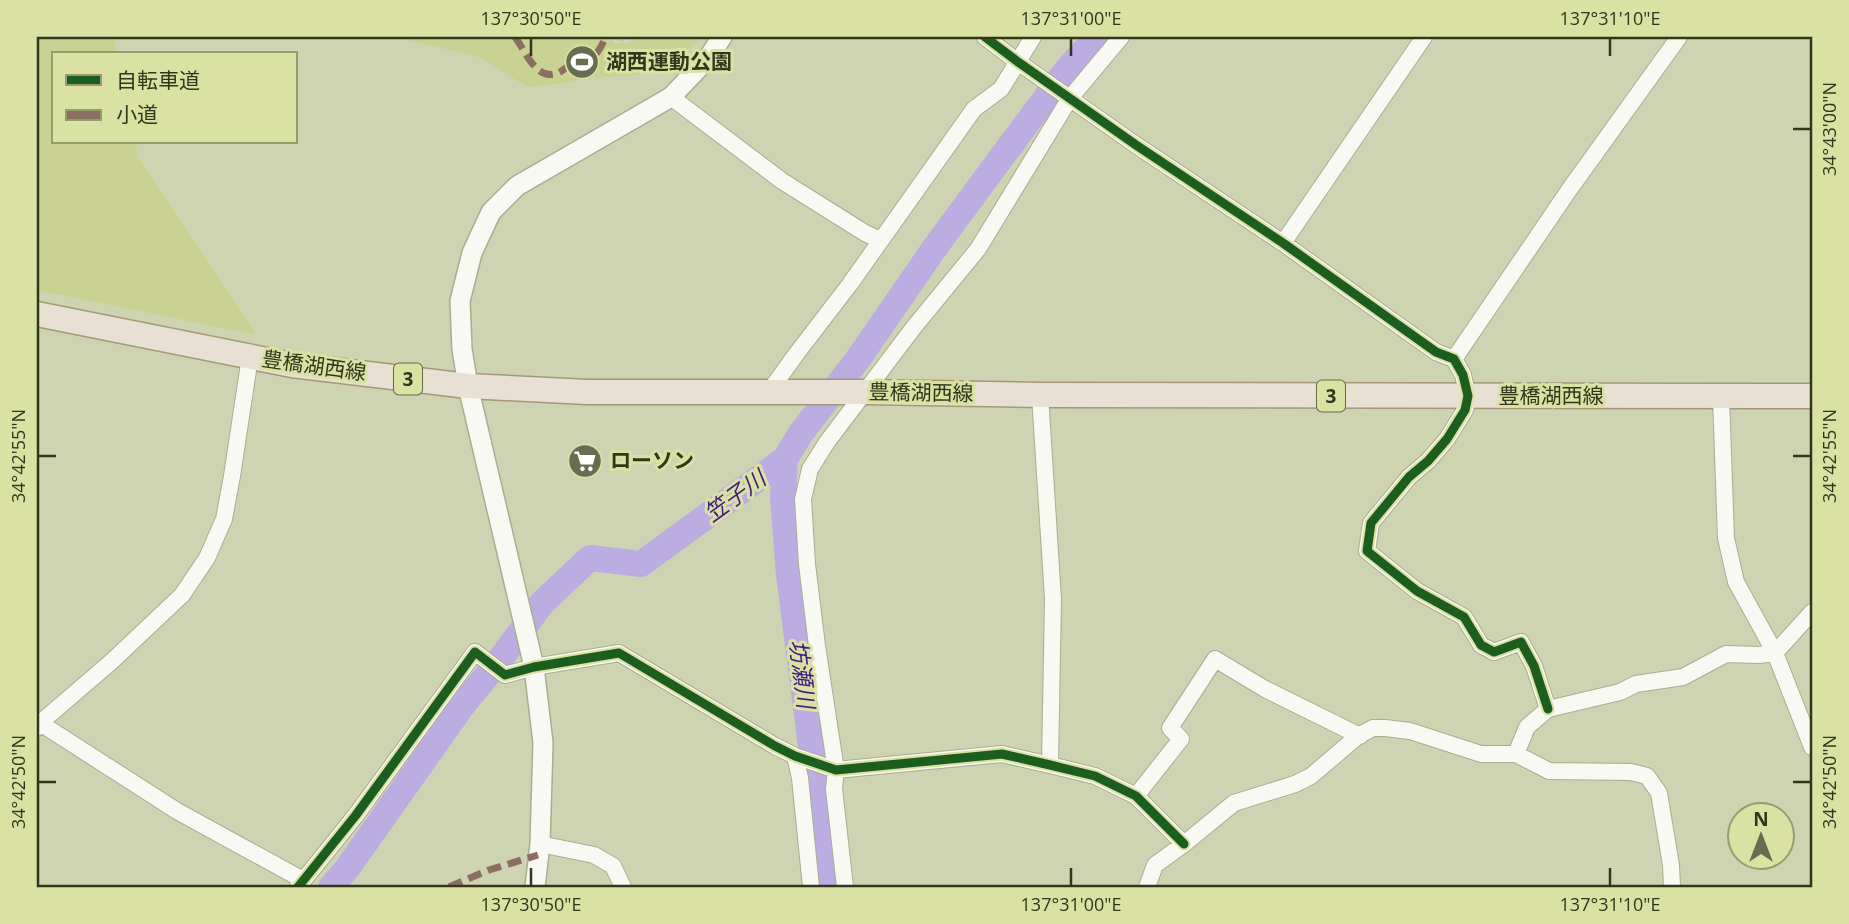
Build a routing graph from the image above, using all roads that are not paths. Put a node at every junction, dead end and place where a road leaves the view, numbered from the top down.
1 (722, 37) edge
2 (985, 37) edge
3 (1033, 37) edge
4 (1121, 37) edge
5 (1424, 37) edge
6 (1679, 37) edge
7 (1022, 64) junction
8 (671, 97) junction
9 (1070, 98) junction
10 (880, 240) junction
11 (1283, 243) junction
12 (37, 314) edge
13 (250, 357) junction
14 (1454, 359) junction
15 (468, 386) junction
16 (858, 392) junction
17 (776, 393) junction
18 (1040, 395) junction
19 (1468, 396) junction
20 (1812, 396) edge
21 (1721, 397) junction
22 (1812, 612) edge
23 (1775, 653) junction
24 (534, 667) junction
25 (1548, 709) junction
26 (38, 724) edge
27 (1360, 736) junction
28 (1812, 747) edge
29 (1516, 754) junction
30 (799, 757) junction
31 (1050, 765) junction
32 (832, 768) junction
33 (1136, 796) junction
34 (540, 844) junction
35 (1184, 844) junction
36 (301, 884) edge
37 (535, 887) edge
38 (622, 887) edge
39 (811, 887) edge
40 (845, 887) edge
41 (1147, 887) edge
42 (1672, 887) edge

1 - 8 street
2 - 7 street
3 - 7 street
4 - 9 street
5 - 11 street
6 - 14 street
7 - 9 street
7 - 10 street
8 - 10 street
8 - 15 street
9 - 11 street
9 - 16 street
10 - 17 street
11 - 14 street
12 - 13 main road, 豊橋湖西線 / 3
13 - 15 main road, 豊橋湖西線 / 3
13 - 26 street
14 - 19 street
15 - 17 main road, 豊橋湖西線 / 3
15 - 24 street
16 - 17 main road, 豊橋湖西線 / 3
16 - 18 main road, 豊橋湖西線 / 3
16 - 32 street
18 - 19 main road, 豊橋湖西線 / 3
18 - 31 street
19 - 21 main road, 豊橋湖西線 / 3
19 - 25 street
20 - 21 main road, 豊橋湖西線 / 3
21 - 23 street
22 - 23 street
23 - 25 street
23 - 28 street
24 - 30 street
24 - 34 street
24 - 36 street
25 - 29 street
26 - 36 street
27 - 29 street
27 - 33 street
27 - 35 street
29 - 42 street
30 - 32 street
30 - 39 street
31 - 32 street
31 - 33 street
32 - 40 street
33 - 35 street
34 - 37 street
34 - 38 street
35 - 41 street

